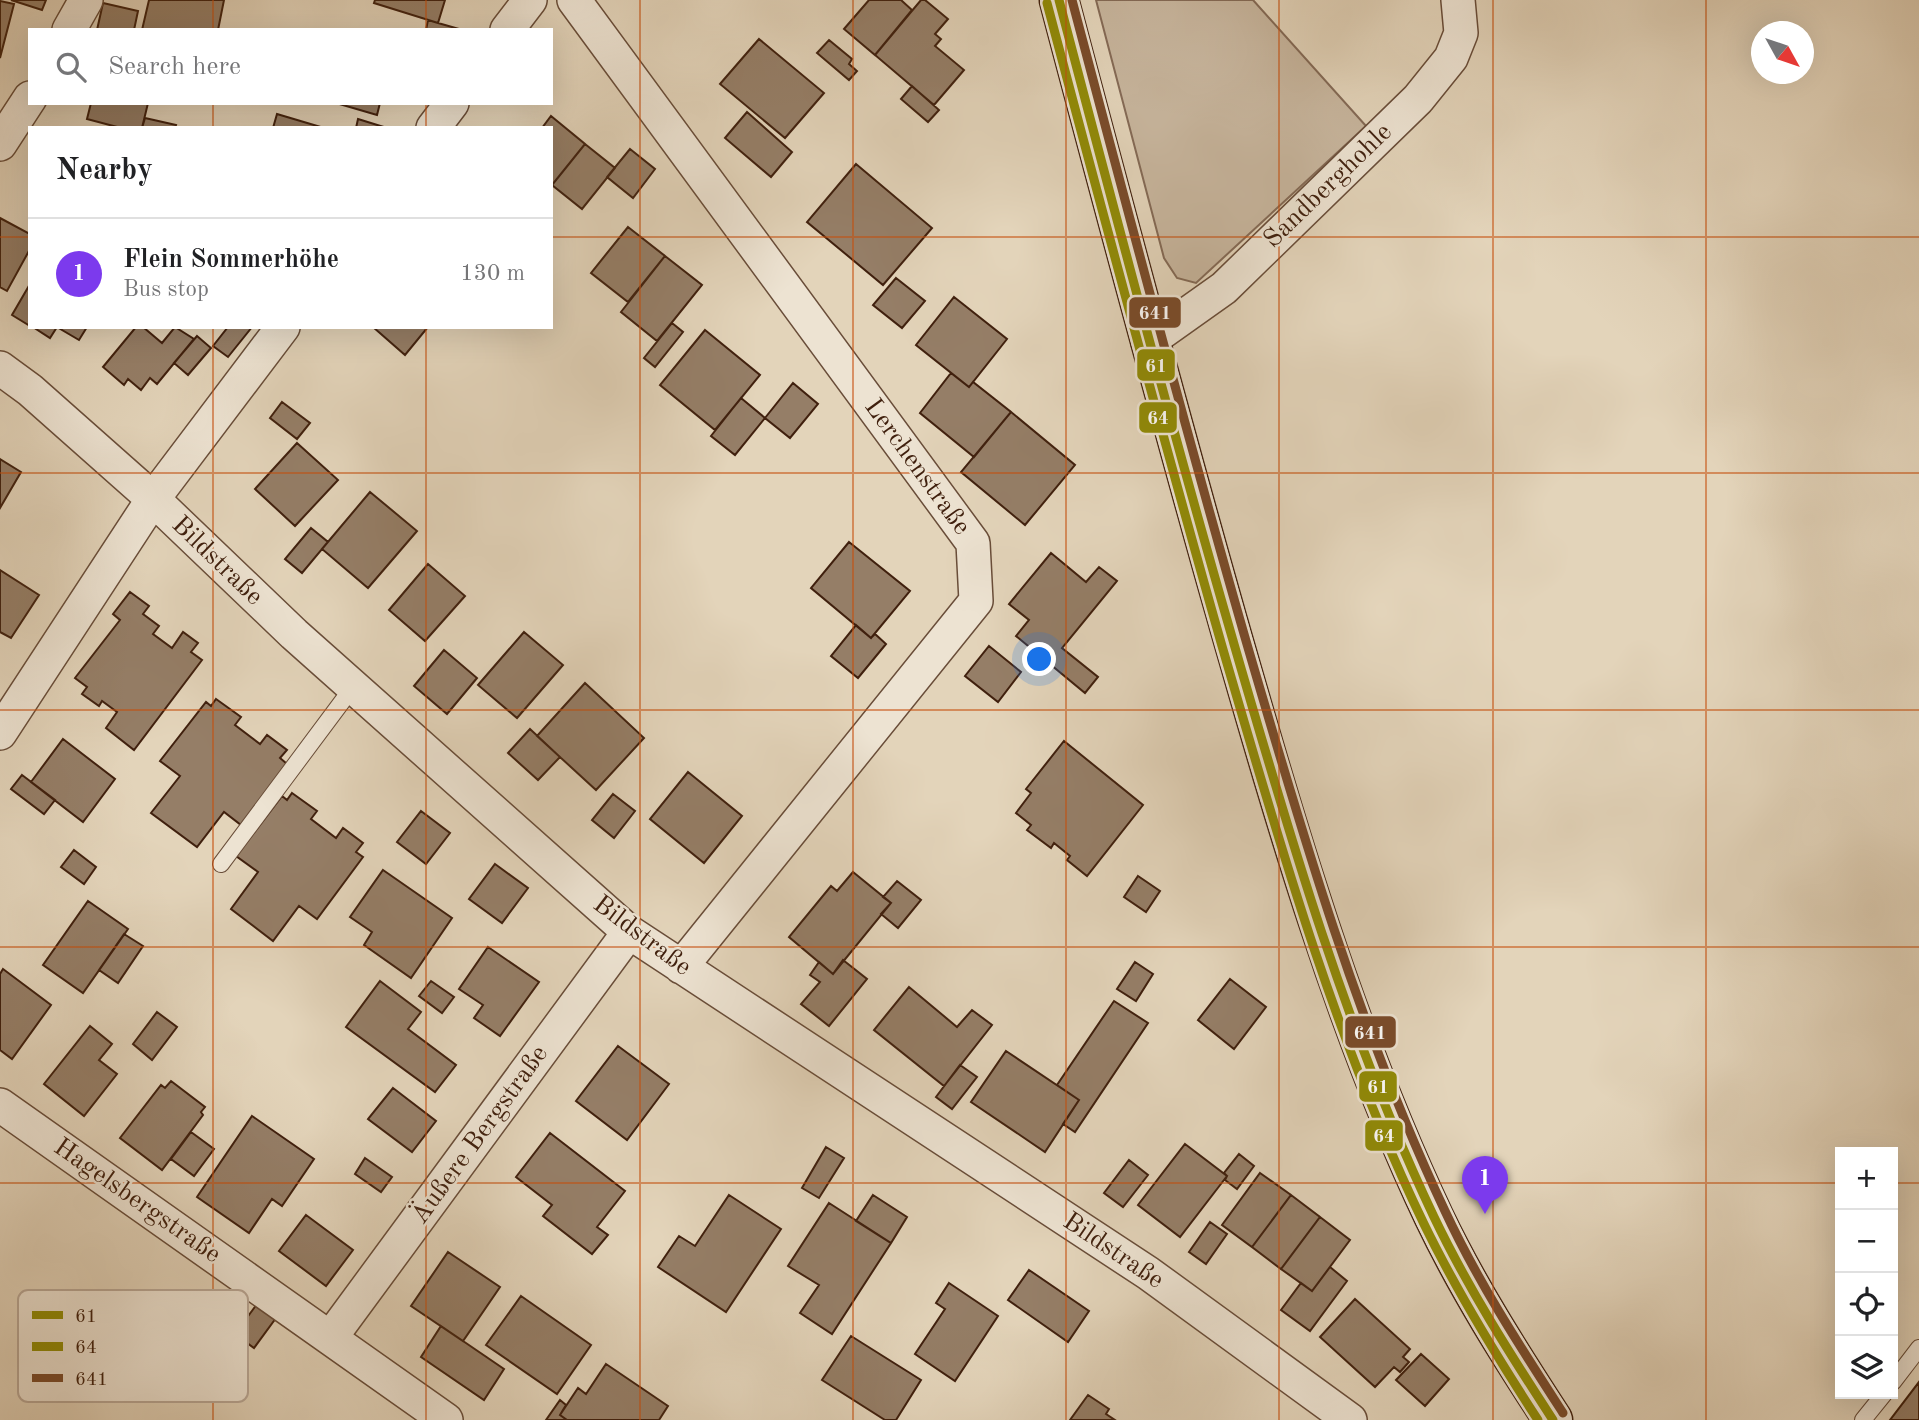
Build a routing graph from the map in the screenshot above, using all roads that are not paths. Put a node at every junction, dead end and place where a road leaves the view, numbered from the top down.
1 (86, 0) edge
2 (530, 0) edge
3 (574, 0) edge
4 (1059, 0) edge
5 (1458, 0) edge
6 (70, 28) edge
7 (509, 28) edge
8 (28, 101) edge
9 (450, 105) edge
10 (435, 126) edge
11 (0, 144) edge
12 (281, 329) edge
13 (1148, 342) junction
14 (0, 368) edge
15 (153, 499) junction
16 (353, 687) junction
17 (0, 733) edge
18 (221, 864) dead end
19 (629, 932) junction
20 (681, 967) junction
21 (0, 1105) edge
22 (331, 1337) junction
23 (1919, 1349) edge
24 (1898, 1376) edge
25 (1880, 1399) edge
26 (446, 1420) edge
27 (1350, 1420) edge
28 (1553, 1420) edge
29 (1863, 1420) edge

1 - 6 street
2 - 7 street
3 - 20 street, Lerchenstraße
4 - 13 main road
5 - 13 street, Sandberghohle
8 - 11 street
9 - 10 street
12 - 15 street
13 - 28 main road
14 - 15 street, Bildstraße
15 - 16 street, Bildstraße
15 - 17 street
16 - 18 lane
16 - 19 street, Bildstraße
19 - 20 street, Bildstraße
19 - 22 street, Äußere Bergstraße
20 - 27 street, Bildstraße
21 - 22 street, Hagelsbergstraße
22 - 26 street, Hagelsbergstraße
23 - 24 lane
25 - 29 lane

